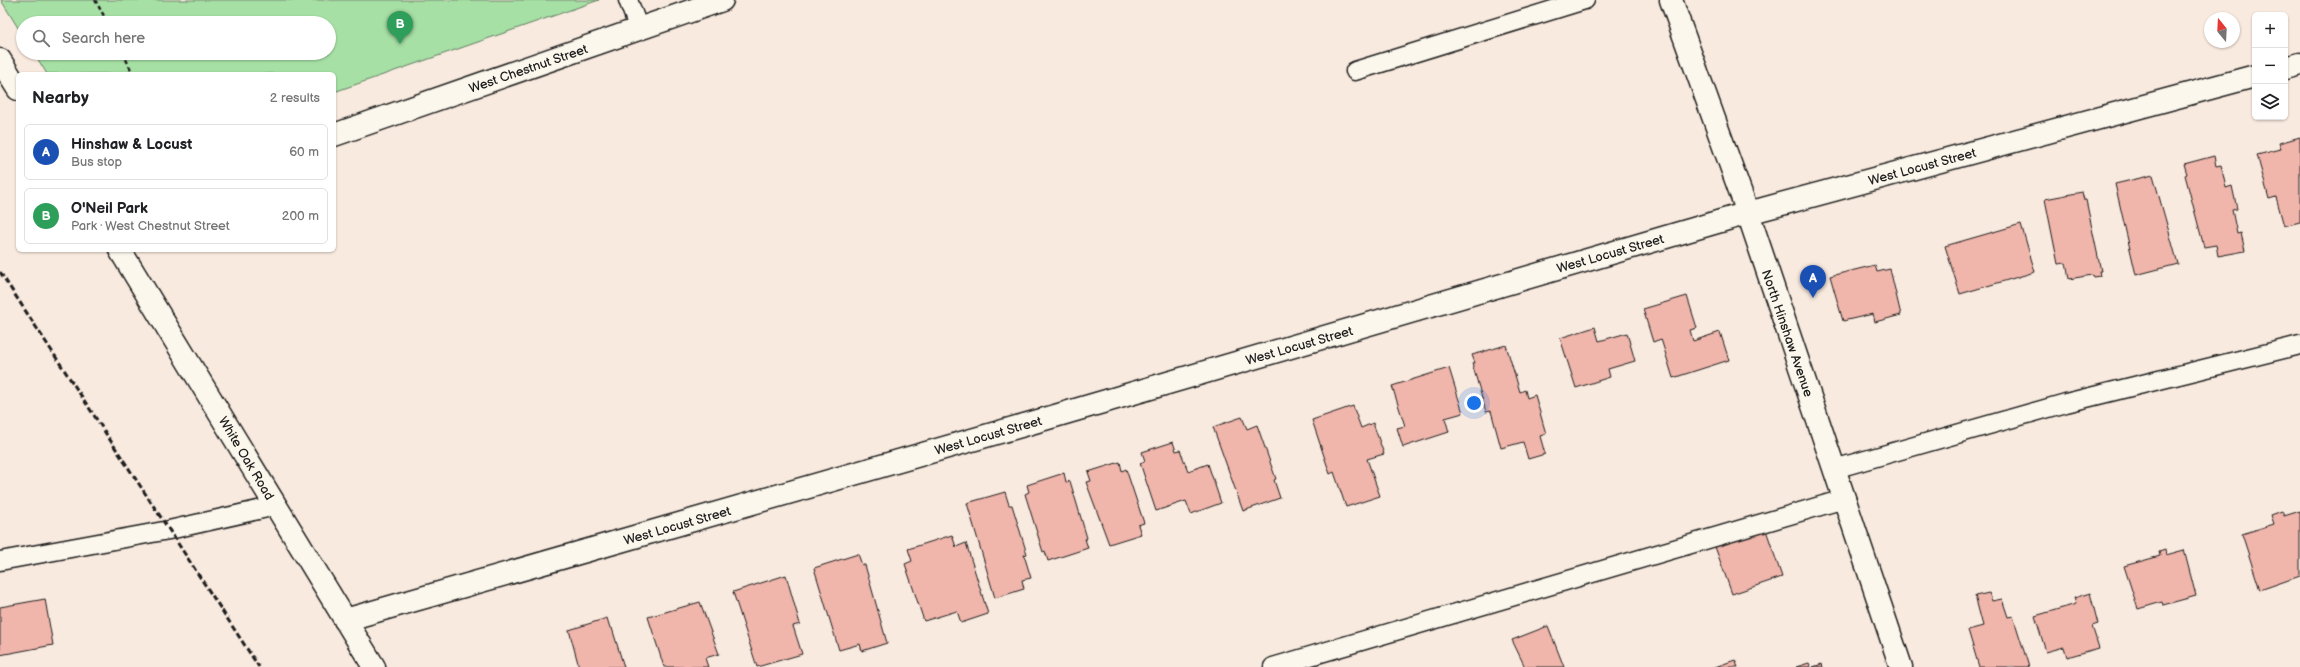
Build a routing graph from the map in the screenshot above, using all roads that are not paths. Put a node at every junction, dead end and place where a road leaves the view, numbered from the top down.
1 (628, 0) edge
2 (722, 0) edge
3 (1585, 0) edge
4 (1671, 0) edge
5 (639, 29) junction
6 (0, 60) edge
7 (2300, 64) edge
8 (2288, 67) edge
9 (1355, 71) dead end
10 (2252, 77) edge
11 (16, 86) edge
12 (336, 134) edge
13 (1748, 213) junction
14 (121, 252) edge
15 (2300, 345) edge
16 (1834, 469) junction
17 (1844, 499) junction
18 (276, 506) junction
19 (0, 561) edge
20 (345, 620) junction
21 (374, 667) edge
22 (1273, 667) edge
23 (1901, 667) edge

1 - 5 lane
2 - 5 street, West Chestnut Street
3 - 9 lane
4 - 13 street, North Hinshaw Avenue
5 - 12 street, West Chestnut Street
6 - 11 street
7 - 8 street
10 - 13 street, West Locust Street
13 - 16 street, North Hinshaw Avenue
13 - 20 street, West Locust Street
14 - 18 street, White Oak Road
15 - 16 lane
16 - 17 street, North Hinshaw Avenue
17 - 22 lane
17 - 23 street, North Hinshaw Avenue
18 - 19 lane
18 - 20 street, White Oak Road
20 - 21 street, White Oak Road

